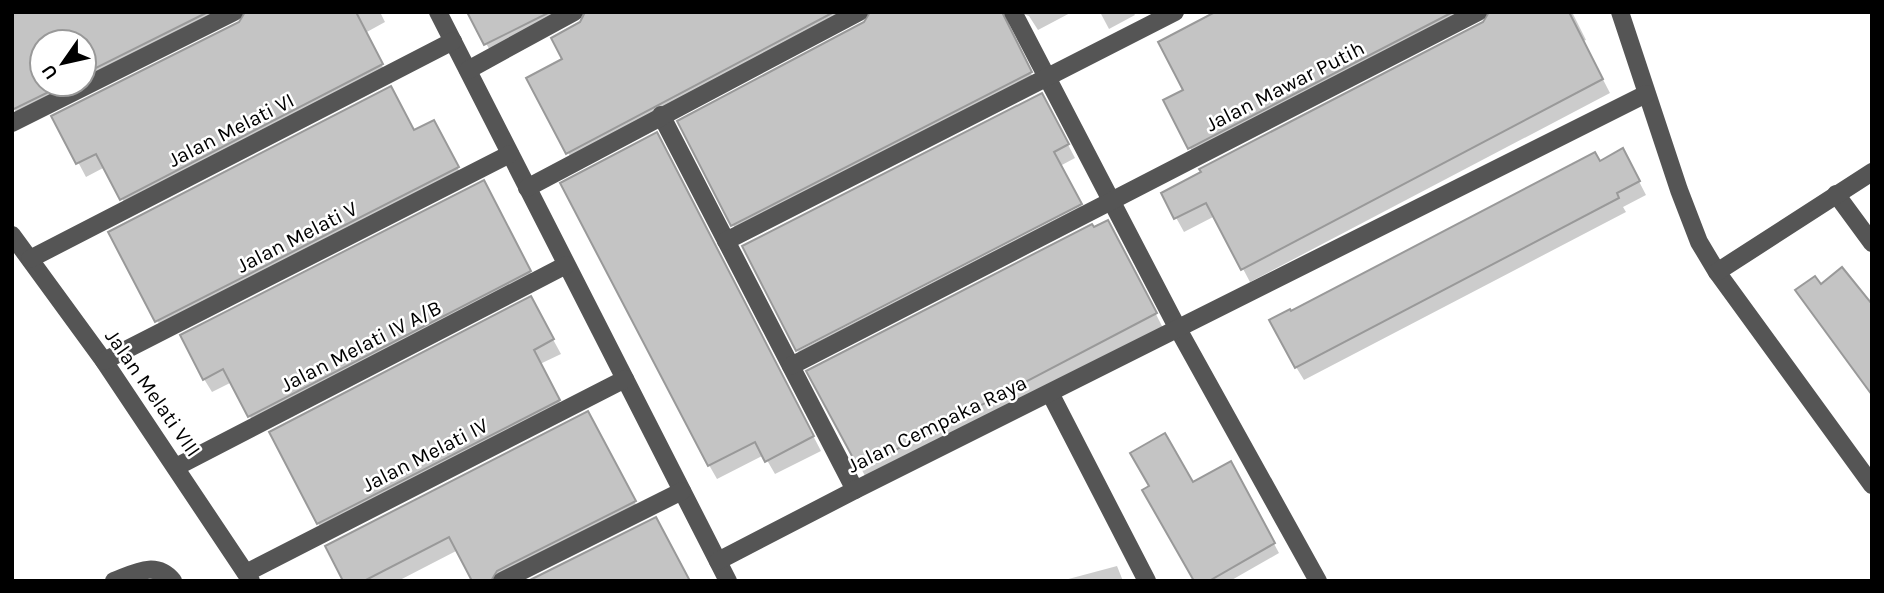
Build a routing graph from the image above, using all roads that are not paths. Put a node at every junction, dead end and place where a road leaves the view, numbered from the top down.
1 (234, 12) edge
2 (438, 12) edge
3 (574, 12) edge
4 (859, 12) edge
5 (1013, 12) edge
6 (1175, 12) edge
7 (1478, 12) edge
8 (1620, 12) edge
9 (453, 41) junction
10 (468, 70) junction
11 (1048, 78) junction
12 (1646, 94) junction
13 (661, 115) junction
14 (12, 123) edge
15 (510, 154) junction
16 (1872, 172) edge
17 (527, 188) junction
18 (1836, 194) junction
19 (1112, 200) junction
20 (12, 235) edge
21 (726, 241) junction
22 (1872, 243) edge
23 (30, 260) junction
24 (566, 265) junction
25 (1717, 272) junction
26 (1178, 329) junction
27 (104, 361) junction
28 (790, 366) junction
29 (625, 379) junction
30 (1050, 393) junction
31 (176, 467) junction
32 (1872, 485) edge
33 (855, 490) junction
34 (682, 491) junction
35 (718, 561) junction
36 (249, 577) edge
37 (114, 581) edge
38 (173, 581) edge
39 (502, 581) edge
40 (728, 581) edge
41 (1147, 581) edge
42 (1318, 581) edge

1 - 14 street
2 - 9 street
3 - 10 street
4 - 13 street
5 - 11 street
6 - 11 street
7 - 19 street, Jalan Mawar Putih
8 - 12 street
9 - 10 street
9 - 23 street, Jalan Melati VI
10 - 15 street
11 - 19 street
11 - 21 street
12 - 25 street
12 - 26 street, Jalan Cempaka Raya
13 - 17 street
13 - 21 street
15 - 17 street
15 - 27 street, Jalan Melati V
16 - 18 street
17 - 24 street
18 - 22 street
18 - 25 street
19 - 26 street
19 - 28 street, Jalan Mawar Putih
20 - 23 street, Jalan Melati VIII
21 - 28 street
23 - 27 street, Jalan Melati VIII
24 - 29 street
24 - 31 street, Jalan Melati IV A/B
25 - 32 street
26 - 30 street, Jalan Cempaka Raya
26 - 42 street
27 - 31 street, Jalan Melati VIII
28 - 33 street
29 - 34 street
29 - 36 street, Jalan Melati IV
30 - 33 street, Jalan Cempaka Raya
30 - 41 street
31 - 36 street, Jalan Melati VIII
33 - 35 street, Jalan Cempaka Raya
34 - 35 street
34 - 39 street
35 - 40 street
37 - 38 street

